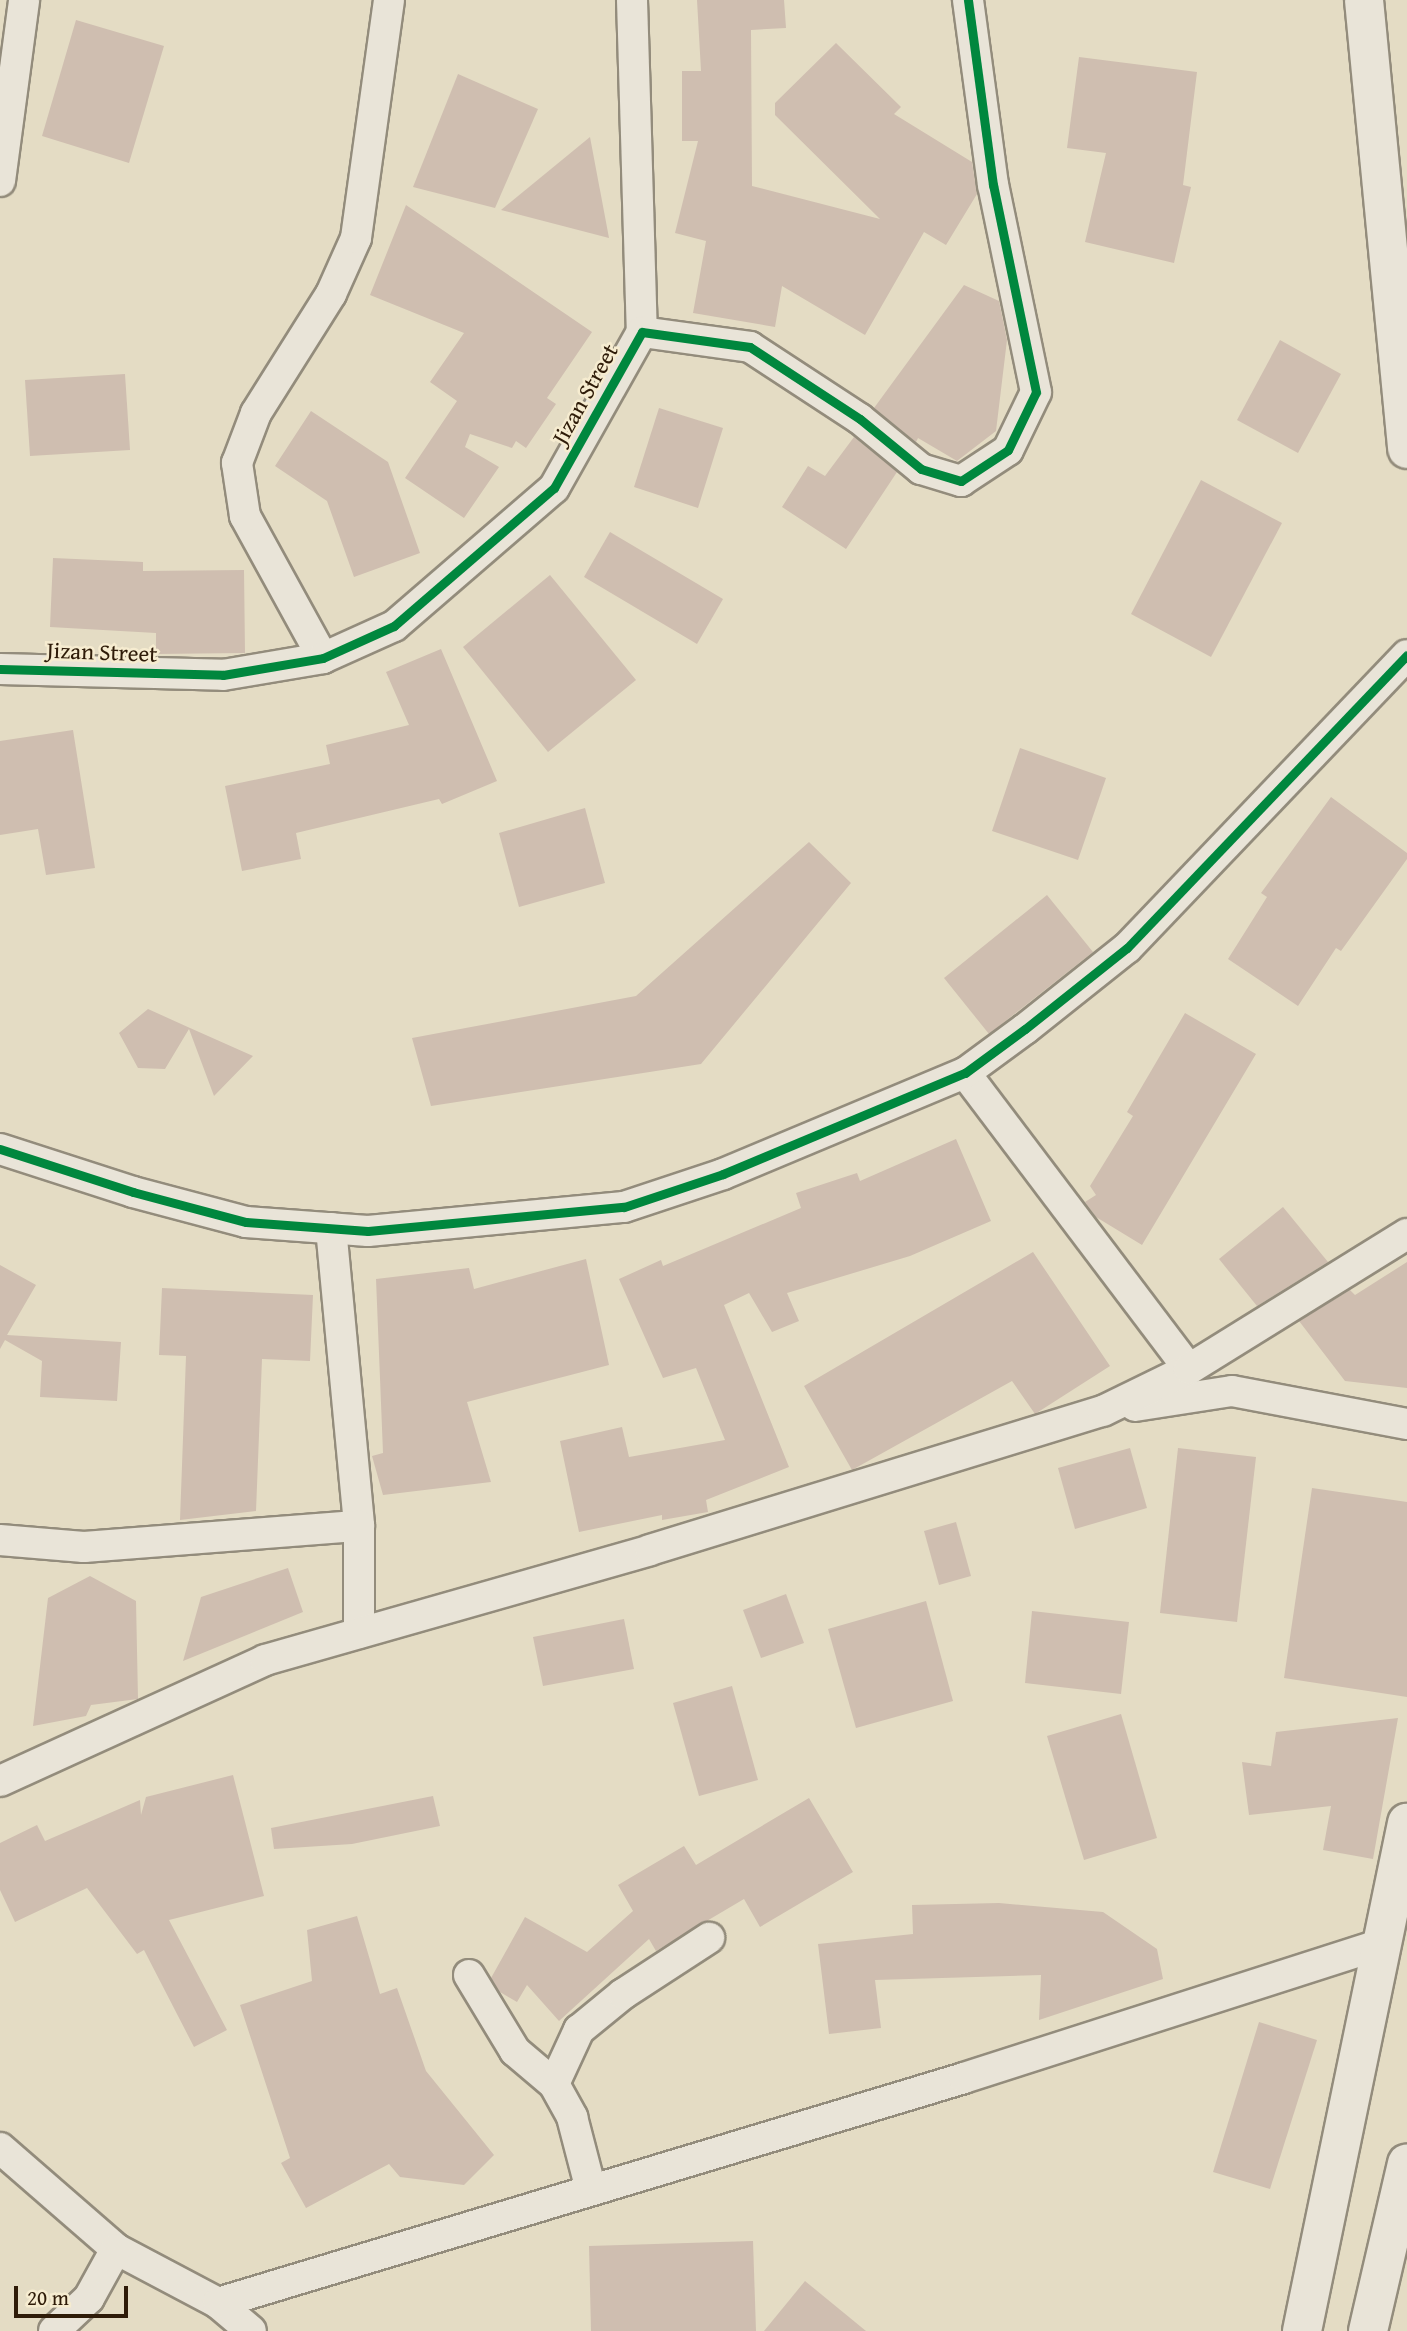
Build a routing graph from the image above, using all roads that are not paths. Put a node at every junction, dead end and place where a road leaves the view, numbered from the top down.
1 (24, 0) edge
2 (389, 0) edge
3 (632, 0) edge
4 (968, 0) edge
5 (1364, 0) edge
6 (0, 181) edge
7 (642, 332) junction
8 (1407, 449) edge
9 (1407, 655) edge
10 (323, 658) junction
11 (0, 668) edge
12 (965, 1073) junction
13 (0, 1149) edge
14 (331, 1228) junction
15 (1407, 1234) edge
16 (1189, 1369) junction
17 (1103, 1411) junction
18 (1407, 1424) edge
19 (359, 1526) junction
20 (0, 1540) edge
21 (359, 1633) junction
22 (0, 1781) edge
23 (1407, 1823) edge
24 (709, 1938) dead end
25 (1381, 1944) junction
26 (469, 1975) dead end
27 (554, 2084) junction
28 (0, 2148) edge
29 (1407, 2163) edge
30 (591, 2190) junction
31 (116, 2249) junction
32 (218, 2302) junction
33 (54, 2331) edge
34 (251, 2331) edge
35 (1301, 2331) edge
36 (1367, 2331) edge

1 - 6 street
2 - 10 street
3 - 7 street
4 - 7 street, Jizan Street
5 - 8 street
7 - 10 street, Jizan Street
9 - 12 street
10 - 11 street, Jizan Street
12 - 14 street
12 - 16 street
13 - 14 street
14 - 19 street
15 - 16 street
16 - 17 street
17 - 18 street
17 - 21 street
19 - 20 street
19 - 21 street
21 - 22 street
23 - 25 street
24 - 27 street
25 - 30 street
25 - 35 street
26 - 27 street
27 - 30 street
28 - 31 street
29 - 36 street
30 - 32 street
31 - 32 street
31 - 33 street
32 - 34 street

